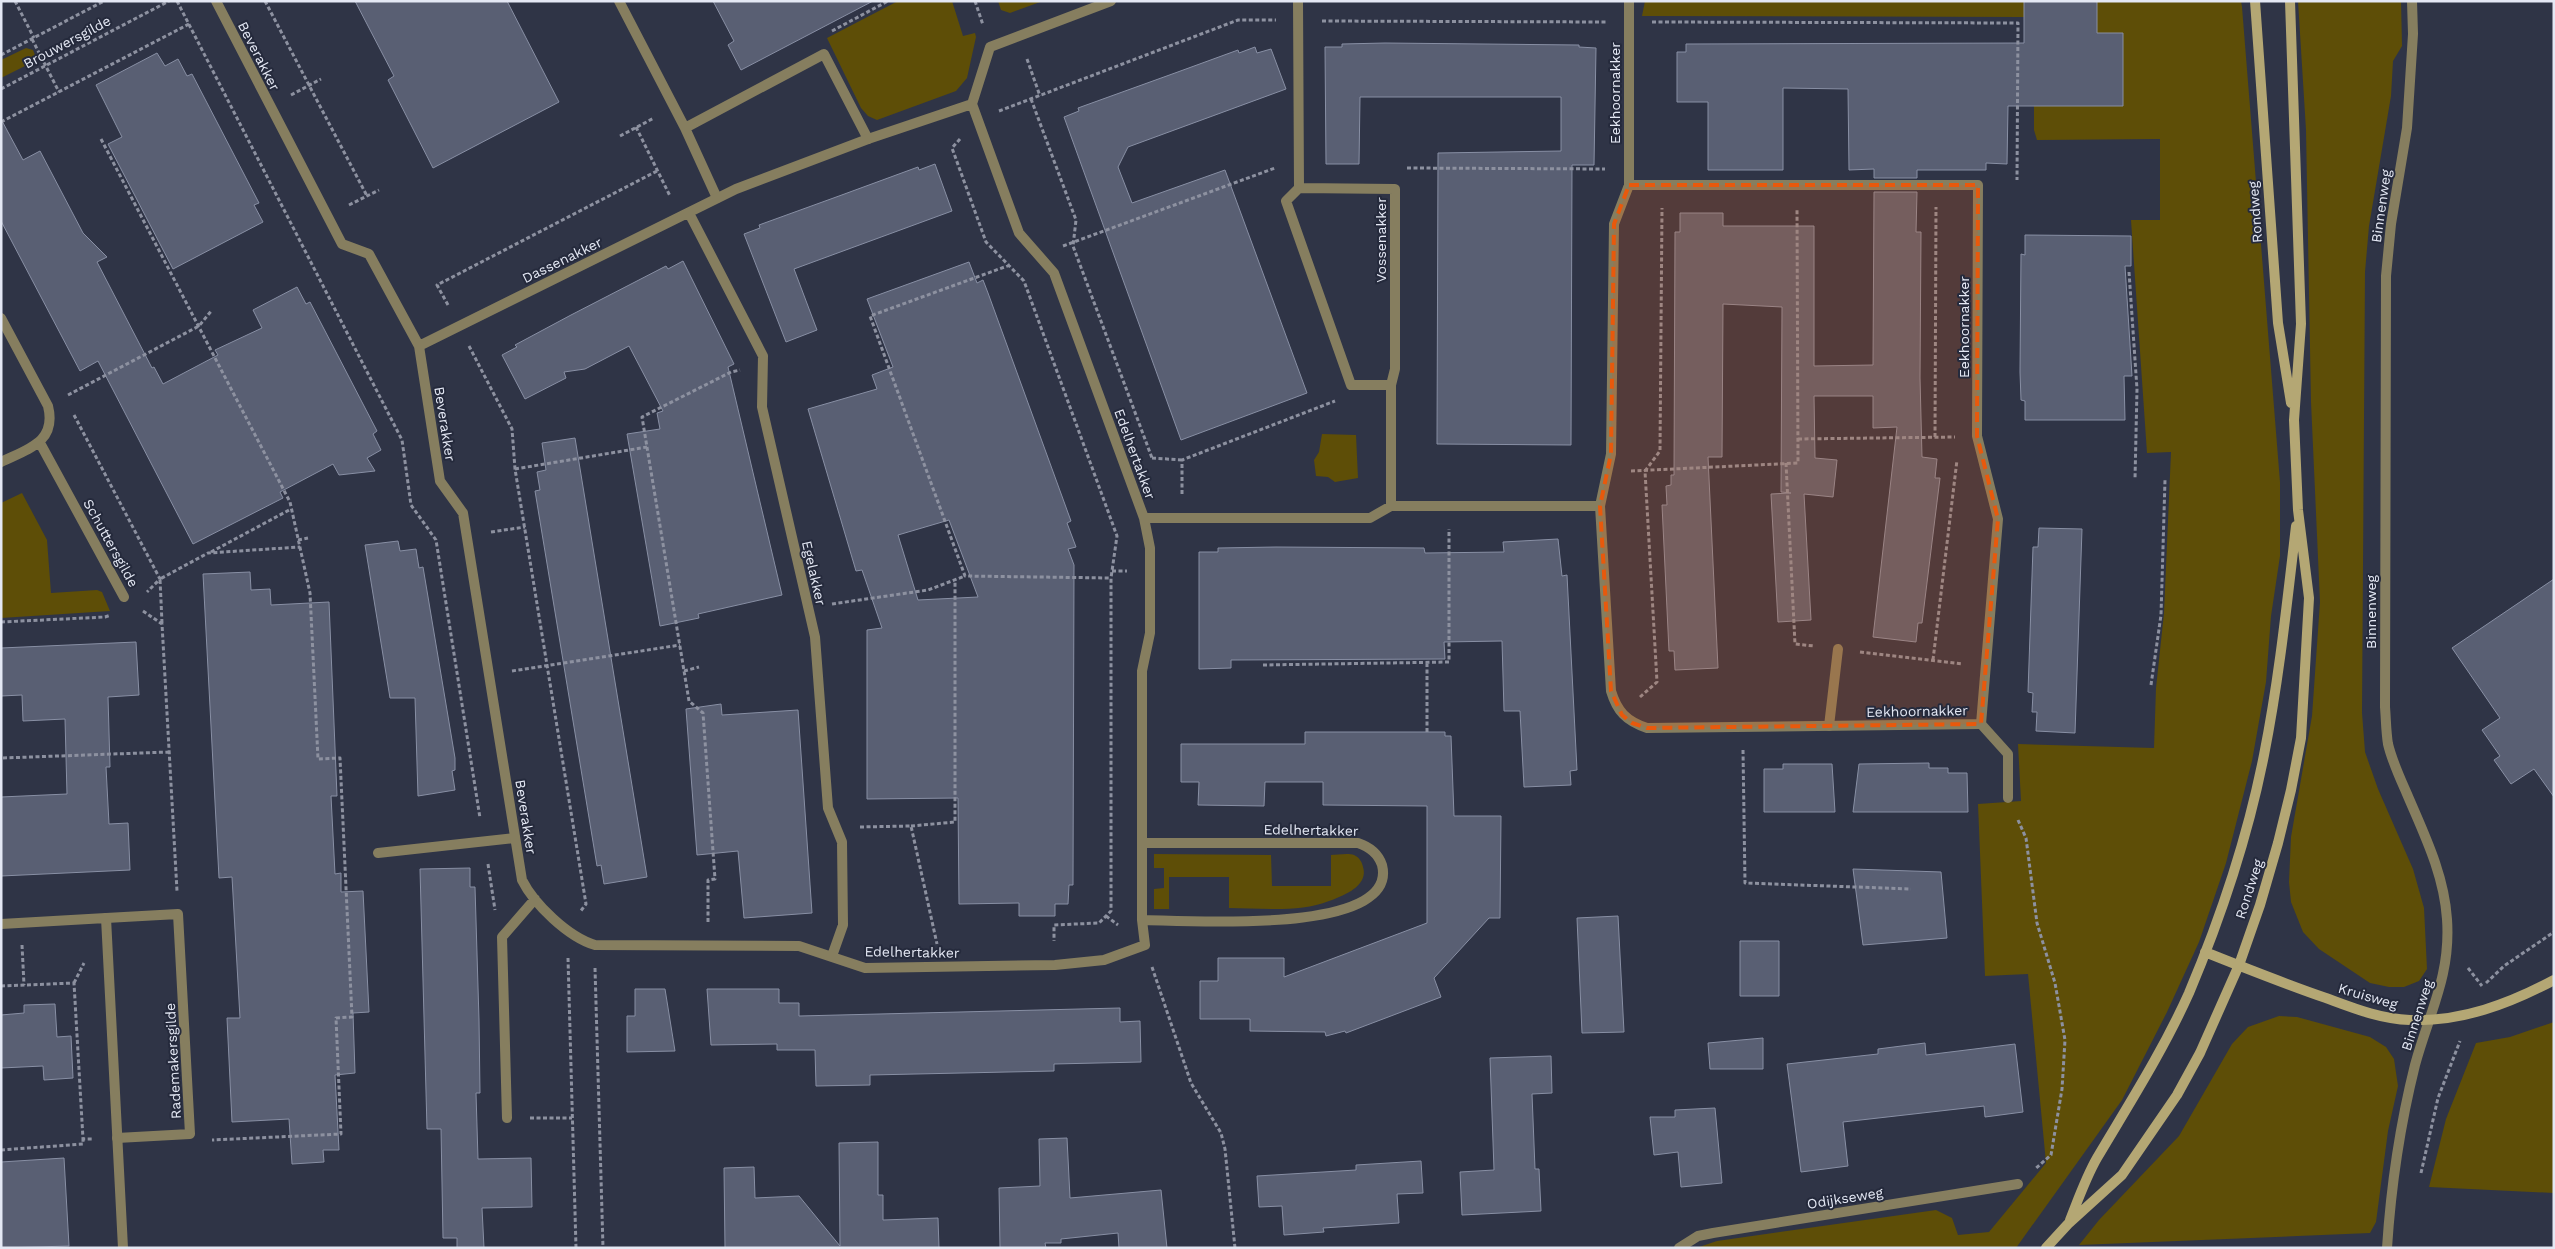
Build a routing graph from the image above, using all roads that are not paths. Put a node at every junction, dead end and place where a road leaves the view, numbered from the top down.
1 (216, 1) edge
2 (619, 1) edge
3 (1111, 1) edge
4 (1298, 1) edge
5 (1628, 1) edge
6 (2254, 1) edge
7 (2290, 1) edge
8 (2412, 1) edge
9 (972, 104) junction
10 (685, 128) junction
11 (868, 139) junction
12 (1629, 185) junction
13 (1300, 188) junction
14 (717, 198) junction
15 (684, 215) junction
16 (1, 318) edge
17 (418, 346) junction
18 (1391, 386) junction
19 (2294, 420) junction
20 (40, 443) junction
21 (1, 462) edge
22 (1391, 506) junction
23 (1600, 506) junction
24 (2298, 510) junction
25 (1144, 518) junction
26 (124, 597) road end
27 (1838, 649) road end
28 (1982, 724) junction
29 (1828, 726) junction
30 (2008, 798) road end
31 (515, 838) junction
32 (1142, 843) junction
33 (378, 853) dead end
34 (534, 899) junction
35 (106, 918) junction
36 (1142, 920) junction
37 (1, 924) edge
38 (594, 945) joint
39 (2206, 952) junction
40 (832, 956) junction
41 (2238, 965) junction
42 (2554, 980) edge
43 (2431, 1020) junction
44 (507, 1118) road end
45 (117, 1138) junction
46 (2018, 1184) road end
47 (2068, 1224) junction
48 (123, 1248) edge
49 (1679, 1248) edge
50 (2046, 1248) edge
51 (2387, 1248) edge

1 - 17 street, Beverakker
2 - 10 street
3 - 9 street
4 - 13 street
5 - 12 street, Eekhoornakker
6 - 19 main road, Rondweg
7 - 19 main road, Rondweg
8 - 43 street, Binnenweg
9 - 11 street, Dassenakker
9 - 25 street, Edelhertakker
10 - 11 street
10 - 14 street
11 - 14 street, Dassenakker
12 - 23 street, Eekhoornakker
12 - 28 street, Eekhoornakker
13 - 18 street
13 - 18 street, Vossenakker
14 - 15 street, Dassenakker
15 - 17 street, Dassenakker
15 - 40 street, Egelakker
16 - 20 street
17 - 31 street, Beverakker
18 - 22 street, Vossenakker
19 - 24 main road, Rondweg
20 - 21 street
20 - 26 street, Schuttersgilde
22 - 23 street
22 - 25 street
23 - 29 street, Eekhoornakker
24 - 39 main road, Rondweg
24 - 41 main road, Rondweg
25 - 32 street, Edelhertakker
27 - 29 street
28 - 29 street, Eekhoornakker
28 - 30 street
31 - 33 street
31 - 34 street, Beverakker
32 - 36 street, Edelhertakker
32 - 36 street, Edelhertakker
34 - 38 street, Beverakker
34 - 44 street
35 - 37 street
35 - 45 street
35 - 45 street, Rademakersgilde
36 - 40 street, Edelhertakker
38 - 40 street, Edelhertakker
39 - 41 main road, Kruisweg
39 - 47 main road, Rondweg
41 - 43 main road, Kruisweg
41 - 47 main road, Rondweg
42 - 43 main road, Kruisweg
43 - 51 street, Binnenweg
45 - 48 street
46 - 49 street, Odijkseweg
47 - 50 main road, Rondweg

